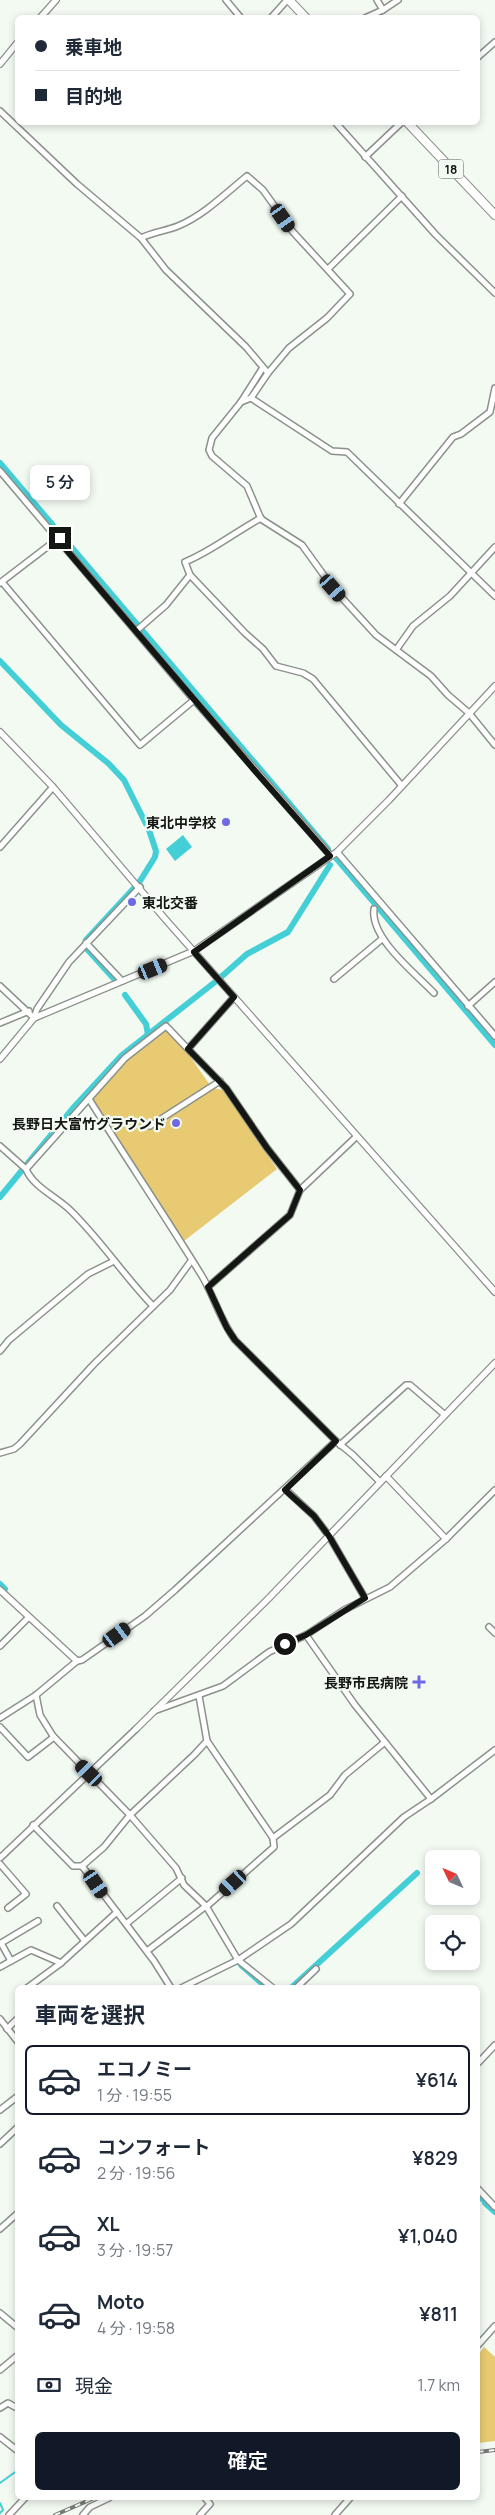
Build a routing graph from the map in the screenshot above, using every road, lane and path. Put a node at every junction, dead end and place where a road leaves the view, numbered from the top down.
1 (56, 0) edge
2 (226, 0) edge
3 (288, 0) edge
4 (377, 0) edge
5 (398, 0) edge
6 (383, 10) junction
7 (43, 15) edge
8 (238, 15) edge
9 (274, 15) edge
10 (303, 15) edge
11 (372, 15) edge
12 (495, 42) edge
13 (15, 46) edge
14 (480, 55) edge
15 (0, 64) edge
16 (0, 111) edge
17 (338, 125) edge
18 (399, 125) edge
19 (410, 125) edge
20 (365, 157) junction
21 (402, 196) junction
22 (494, 211) edge
23 (141, 238) junction
24 (328, 269) junction
25 (495, 293) edge
26 (262, 369) junction
27 (268, 373) junction
28 (495, 388) edge
29 (251, 398) junction
30 (242, 402) junction
31 (0, 471) edge
32 (399, 504) junction
33 (261, 518) junction
34 (61, 537) junction
35 (495, 547) edge
36 (471, 574) junction
37 (190, 575) junction
38 (1, 582) edge
39 (495, 596) edge
40 (139, 629) junction
41 (396, 650) junction
42 (495, 686) edge
43 (194, 700) junction
44 (469, 713) junction
45 (0, 732) edge
46 (495, 745) edge
47 (402, 786) junction
48 (53, 787) junction
49 (0, 847) edge
50 (337, 852) junction
51 (330, 856) junction
52 (140, 887) junction
53 (374, 909) dead end
54 (382, 939) junction
55 (86, 943) junction
56 (194, 952) junction
57 (334, 979) dead end
58 (122, 981) junction
59 (495, 982) edge
60 (0, 986) edge
61 (434, 992) dead end
62 (234, 997) junction
63 (468, 1006) junction
64 (29, 1011) junction
65 (34, 1018) junction
66 (0, 1023) edge
67 (495, 1036) edge
68 (188, 1049) junction
69 (0, 1059) edge
70 (220, 1081) junction
71 (89, 1099) junction
72 (150, 1126) dead end
73 (356, 1137) junction
74 (0, 1146) edge
75 (25, 1168) junction
76 (300, 1190) junction
77 (114, 1261) junction
78 (191, 1261) junction
79 (208, 1287) junction
80 (495, 1292) edge
81 (154, 1306) junction
82 (0, 1351) edge
83 (494, 1366) edge
84 (445, 1415) junction
85 (338, 1443) junction
86 (0, 1453) edge
87 (386, 1476) junction
88 (380, 1482) junction
89 (285, 1490) junction
90 (495, 1490) edge
91 (329, 1536) junction
92 (446, 1539) junction
93 (1, 1594) edge
94 (365, 1598) junction
95 (29, 1617) junction
96 (489, 1627) dead end
97 (495, 1633) edge
98 (306, 1635) junction
99 (0, 1646) edge
100 (80, 1660) junction
101 (36, 1695) junction
102 (199, 1696) junction
103 (154, 1711) junction
104 (0, 1718) edge
105 (0, 1727) edge
106 (136, 1728) joint
107 (54, 1737) junction
108 (207, 1741) junction
109 (385, 1742) junction
110 (495, 1750) edge
111 (89, 1773) junction
112 (431, 1799) junction
113 (130, 1815) junction
114 (33, 1825) junction
115 (273, 1838) junction
116 (1, 1855) edge
117 (0, 1864) edge
118 (82, 1866) junction
119 (182, 1878) junction
120 (57, 1906) dead end
121 (206, 1907) junction
122 (8, 1908) dead end
123 (117, 1912) junction
124 (38, 1921) dead end
125 (126, 1924) junction
126 (84, 1940) junction
127 (0, 1942) edge
128 (147, 1951) junction
129 (238, 1960) junction
130 (11, 1961) junction
131 (61, 1963) junction
132 (0, 1967) edge
133 (316, 1969) dead end
134 (31, 1985) edge
135 (169, 1985) edge
136 (187, 1985) edge
137 (269, 1985) edge
138 (299, 1985) edge
139 (0, 2019) edge
140 (15, 2021) edge
141 (7, 2029) junction
142 (15, 2038) edge
143 (495, 2045) edge
144 (480, 2061) edge
145 (15, 2098) edge
146 (0, 2110) edge
147 (15, 2130) edge
148 (1, 2142) edge
149 (480, 2191) edge
150 (495, 2207) edge
151 (15, 2216) edge
152 (0, 2229) edge
153 (0, 2314) edge
154 (15, 2323) edge
155 (495, 2326) edge
156 (480, 2343) edge
157 (15, 2358) edge
158 (0, 2370) edge
159 (15, 2407) edge
160 (0, 2408) edge
161 (0, 2437) edge
162 (15, 2449) edge
163 (23, 2500) edge
164 (106, 2500) edge
165 (206, 2500) edge
166 (348, 2500) edge
167 (9, 2515) edge
168 (83, 2515) edge
169 (200, 2515) edge
170 (335, 2515) edge

1 - 7 street
2 - 8 street
3 - 9 street
3 - 10 highway
4 - 6 street
5 - 6 street
6 - 11 street
12 - 14 street
13 - 15 street
16 - 23 street
17 - 20 street
18 - 20 street
19 - 22 highway, 18
20 - 21 street
21 - 24 street
21 - 25 street
23 - 24 street
23 - 26 street
24 - 27 street
26 - 27 street
26 - 30 street
27 - 29 street
28 - 32 street
29 - 30 street
29 - 32 street
30 - 33 street
31 - 34 street
32 - 36 street
33 - 37 street
33 - 41 street
34 - 38 street
34 - 40 street
35 - 36 street
36 - 39 street
36 - 41 street
37 - 40 street
37 - 47 street
38 - 43 street
40 - 43 street
41 - 44 street
42 - 44 street
43 - 51 street
44 - 46 street
44 - 47 street
45 - 48 street
47 - 50 street
48 - 49 street
48 - 52 street
50 - 51 street
50 - 63 street
51 - 56 street
52 - 55 street
52 - 56 street
53 - 54 street
54 - 57 street
54 - 61 street
55 - 58 street
55 - 65 street
56 - 58 street
56 - 62 street
58 - 65 street
59 - 63 street
60 - 64 street
62 - 68 street
62 - 73 street
63 - 67 street
64 - 65 street
64 - 66 street
65 - 69 street
68 - 70 street
68 - 71 street
70 - 72 street
70 - 76 street
71 - 75 street
71 - 78 street
73 - 76 street
73 - 80 street
74 - 75 street
75 - 77 street
76 - 79 street
77 - 81 street
77 - 82 street
78 - 79 street
78 - 81 street
79 - 85 street
81 - 86 street
83 - 84 street
84 - 85 street
84 - 87 street
85 - 88 street
85 - 89 street
87 - 88 street
87 - 92 street
88 - 91 street
89 - 91 street
89 - 100 street
90 - 92 street
91 - 94 street
91 - 103 street
92 - 94 street
93 - 95 street
94 - 98 street
95 - 99 street
95 - 100 street
96 - 97 street
98 - 102 street
98 - 109 street
100 - 101 street
101 - 104 street
101 - 107 street
102 - 103 street
102 - 108 street
103 - 106 street
105 - 107 street
106 - 111 street
107 - 111 street
108 - 113 street
108 - 115 street
109 - 112 street
109 - 115 street
110 - 112 street
111 - 113 street
111 - 114 street
112 - 129 street
113 - 118 street
113 - 119 street
114 - 116 street
114 - 118 street
115 - 121 street
117 - 122 street
118 - 123 street
119 - 121 street
119 - 125 street
120 - 126 street
121 - 128 street
121 - 129 street
123 - 125 street
123 - 126 street
124 - 127 street
125 - 128 street
126 - 131 street
127 - 130 street
128 - 135 street
129 - 136 street
129 - 137 street
130 - 131 street
130 - 132 street
131 - 134 street
133 - 138 street
139 - 141 street
140 - 141 street
141 - 142 street
143 - 144 street
145 - 146 street
147 - 148 street
149 - 150 street
151 - 152 street
153 - 154 street
155 - 156 street
157 - 158 street
159 - 160 street
161 - 162 street
163 - 167 street
164 - 168 street
165 - 169 street
166 - 170 street

